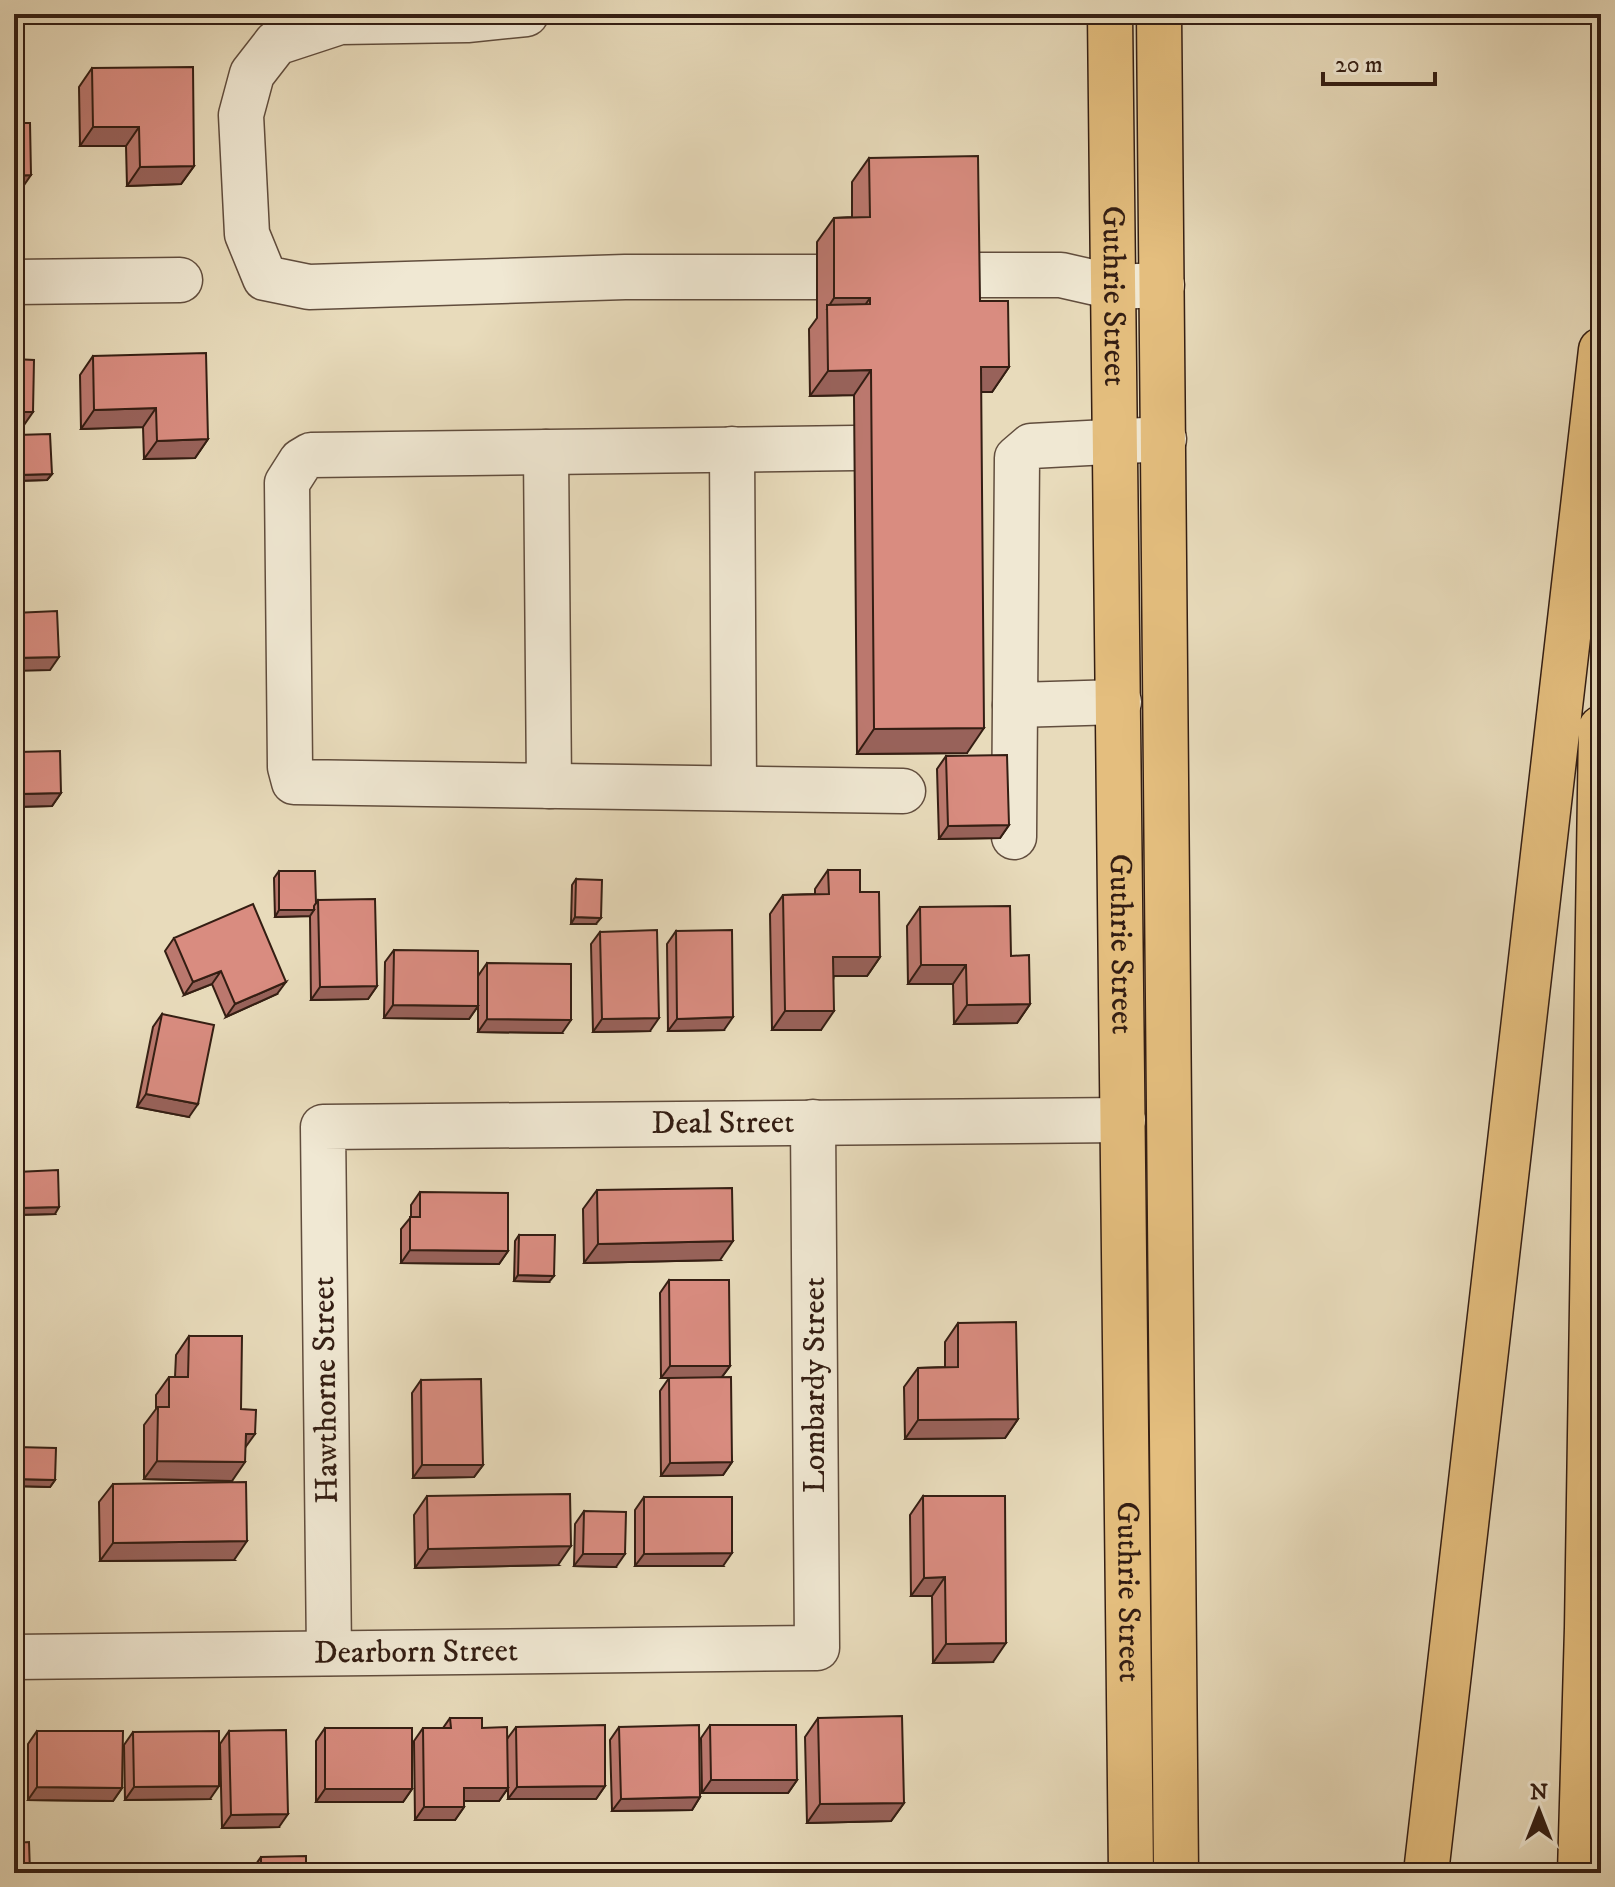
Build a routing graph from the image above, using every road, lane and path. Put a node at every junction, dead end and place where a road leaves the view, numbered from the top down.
1 (526, 14) edge
2 (1110, 14) edge
3 (1159, 14) edge
4 (962, 275) edge
5 (817, 277) dead end
6 (180, 280) dead end
7 (14, 282) edge
8 (1162, 285) junction
9 (1114, 287) junction
10 (1601, 350) edge
11 (1164, 439) junction
12 (1115, 442) junction
13 (1031, 446) junction
14 (855, 448) dead end
15 (978, 448) edge
16 (732, 449) junction
17 (546, 452) junction
18 (1119, 702) junction
19 (1015, 705) junction
20 (1601, 728) edge
21 (549, 786) junction
22 (734, 788) junction
23 (903, 791) dead end
24 (1014, 837) dead end
25 (1123, 1120) junction
26 (813, 1122) junction
27 (323, 1127) joint
28 (817, 1648) joint
29 (329, 1653) junction
30 (14, 1657) edge
31 (1131, 1873) edge
32 (1176, 1873) edge
33 (1426, 1873) edge
34 (1580, 1873) edge

1 - 5 street
2 - 9 main road, Guthrie Street
3 - 8 main road, Guthrie Street
4 - 9 street
6 - 7 street
8 - 9 street
8 - 11 main road, Guthrie Street
9 - 12 main road, Guthrie Street
10 - 33 main road
11 - 12 street
11 - 32 main road, Guthrie Street
12 - 13 street
12 - 18 main road, Guthrie Street
13 - 15 street
13 - 19 street
14 - 16 street
16 - 17 street
16 - 22 street
17 - 21 street
17 - 21 street
18 - 19 street
18 - 25 main road, Guthrie Street
19 - 24 street
20 - 34 main road
21 - 22 street
22 - 23 street
25 - 26 street, Deal Street
25 - 31 main road, Guthrie Street
26 - 27 street, Deal Street
26 - 28 street, Lombardy Street
27 - 29 street, Hawthorne Street
28 - 29 street, Dearborn Street
29 - 30 street, Dearborn Street

